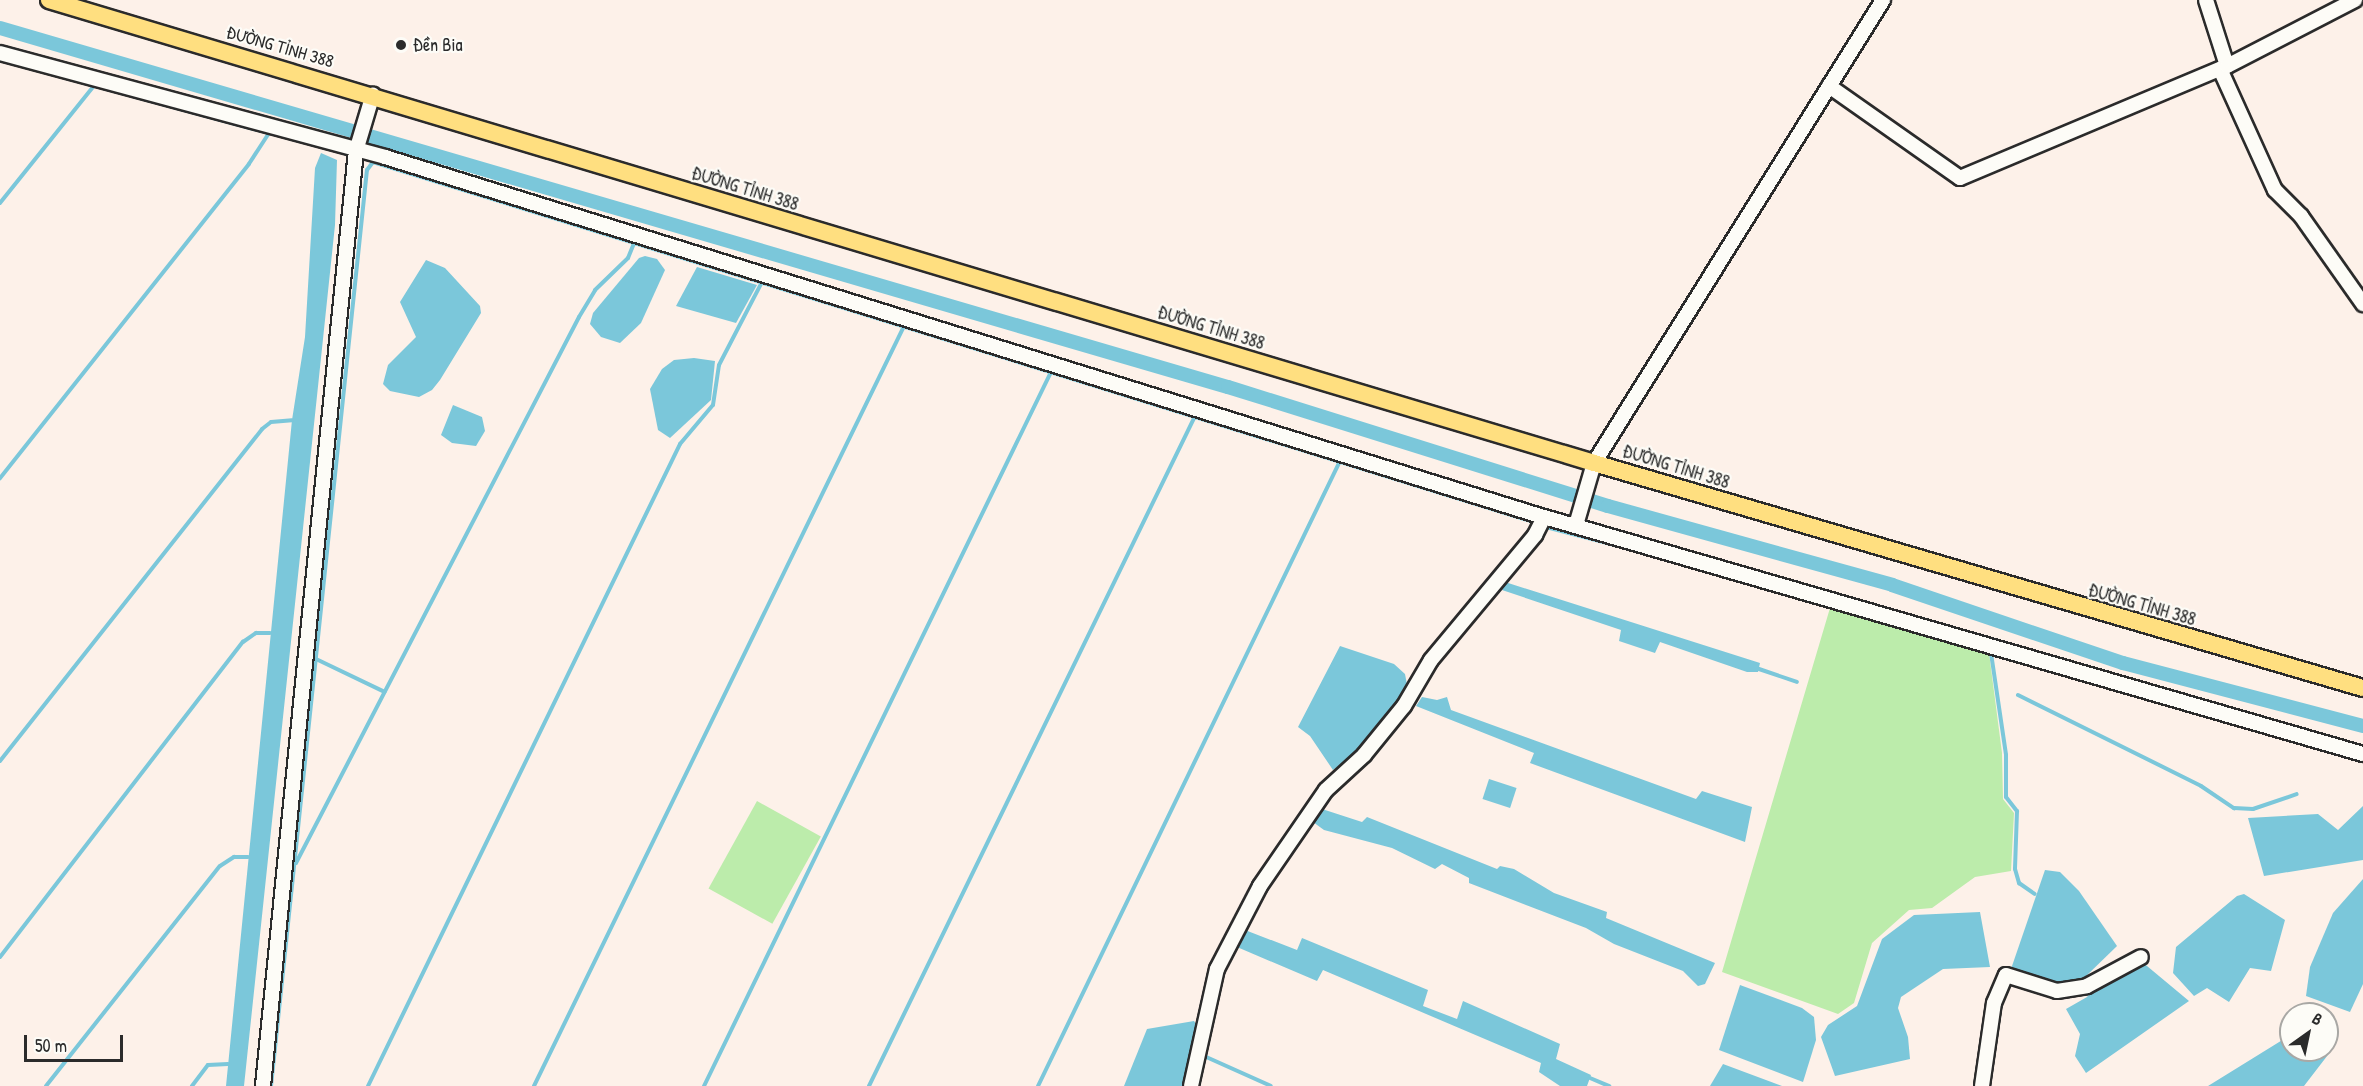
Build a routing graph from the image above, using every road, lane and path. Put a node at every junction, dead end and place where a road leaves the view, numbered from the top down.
1 (49, 0) edge
2 (1884, 0) edge
3 (2206, 0) edge
4 (2355, 0) edge
5 (0, 53) edge
6 (2223, 67) junction
7 (1829, 86) junction
8 (372, 99) junction
9 (357, 148) junction
10 (2363, 304) edge
11 (1593, 467) junction
12 (1544, 517) junction
13 (1576, 524) junction
14 (2363, 688) edge
15 (2363, 754) edge
16 (2141, 957) dead end
17 (263, 1086) edge
18 (1191, 1086) edge
19 (1982, 1086) edge

1 - 8 main road, ĐƯỜNG TỈNH 388
2 - 7 street
3 - 6 street
4 - 6 street
5 - 9 street
6 - 7 street
6 - 10 street
7 - 11 street
8 - 9 street
8 - 11 main road, ĐƯỜNG TỈNH 388
9 - 12 street
9 - 17 street
11 - 13 street
11 - 14 main road, ĐƯỜNG TỈNH 388
12 - 13 street
12 - 18 street
13 - 15 street
16 - 19 street

